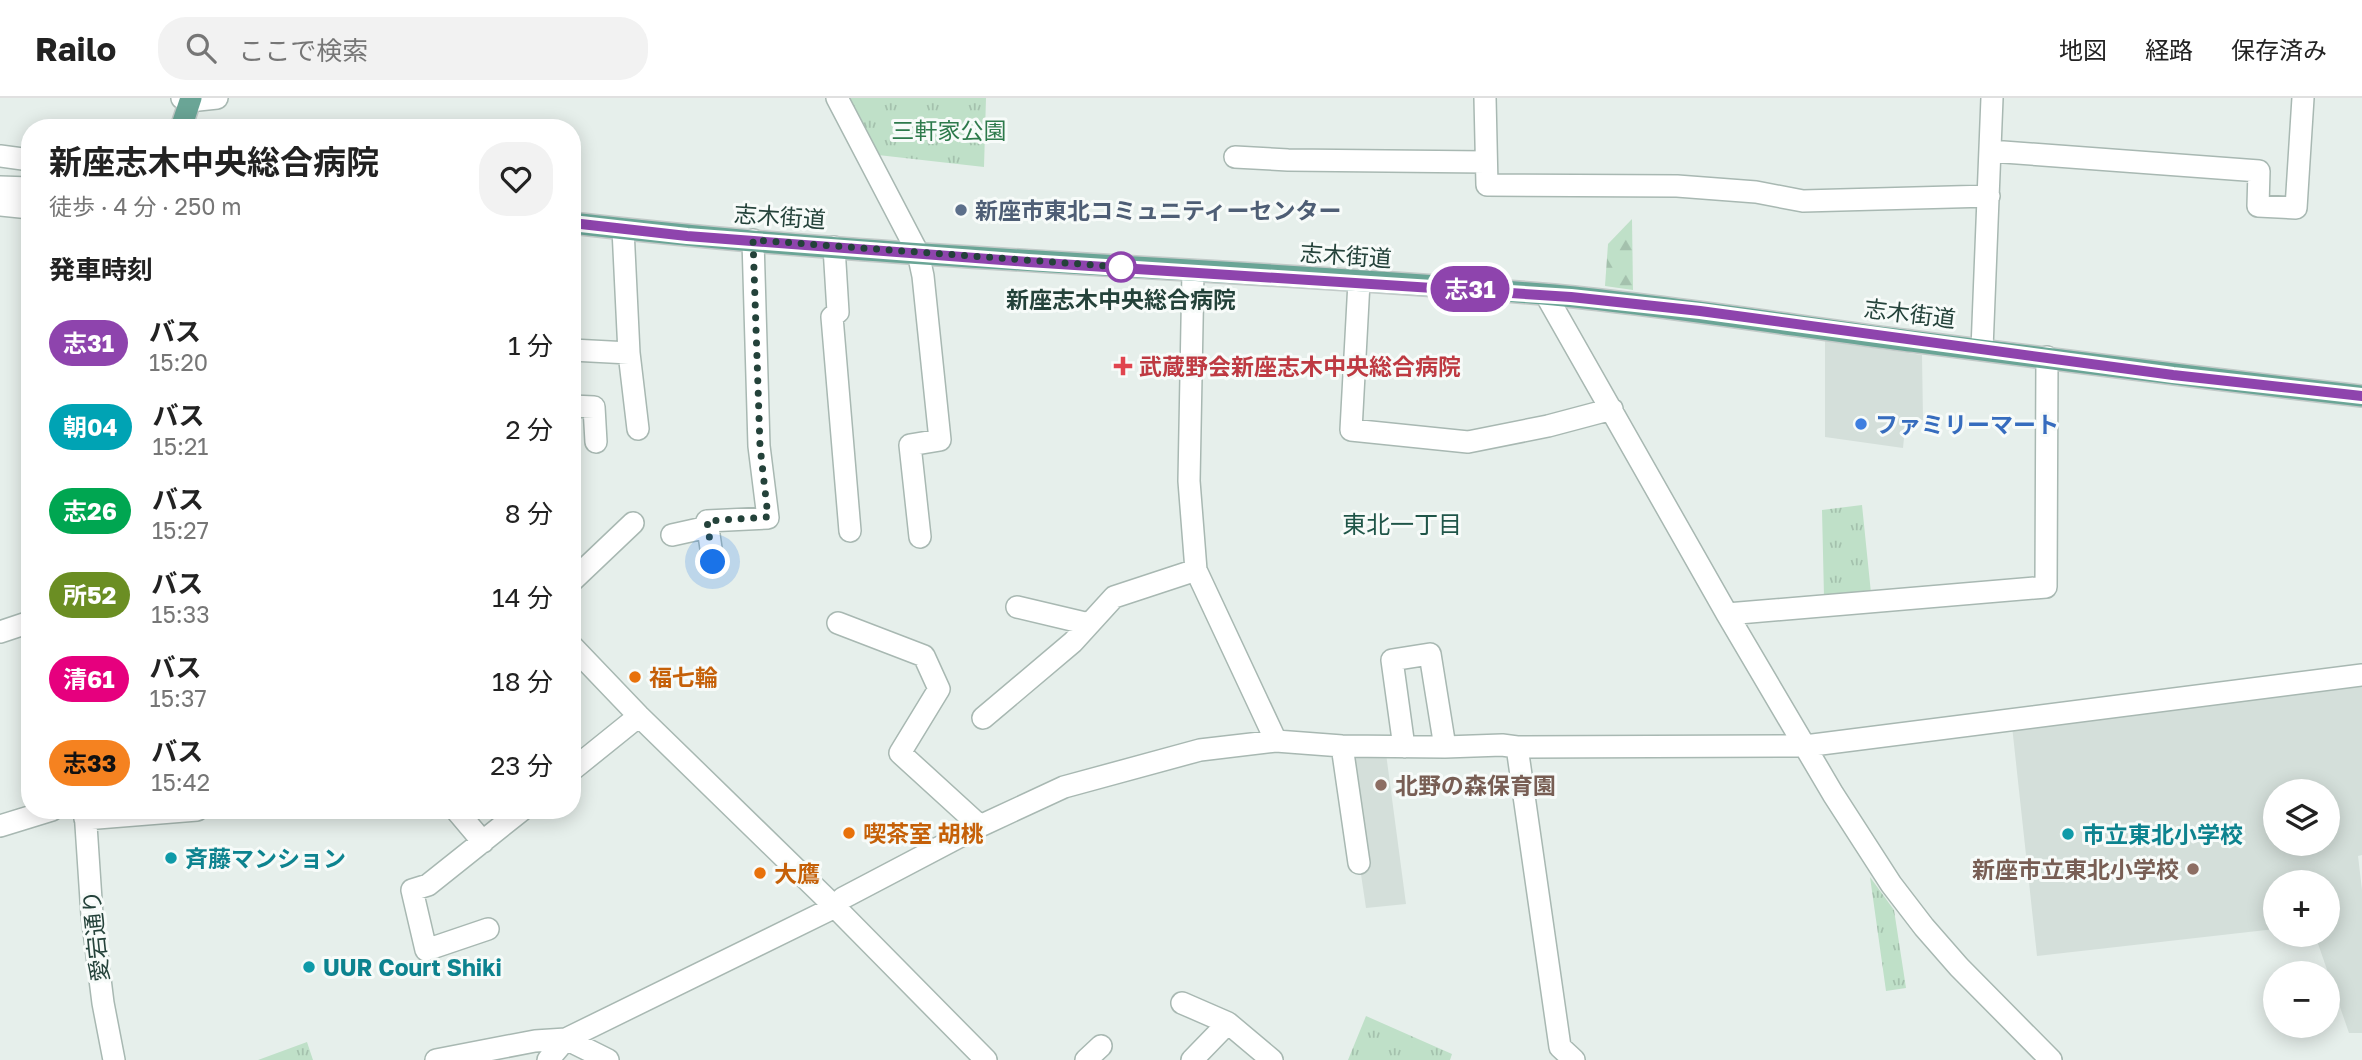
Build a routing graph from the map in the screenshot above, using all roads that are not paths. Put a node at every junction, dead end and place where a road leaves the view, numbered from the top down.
1 (218, 98) edge
2 (837, 98) edge
3 (1485, 98) edge
4 (1992, 98) edge
5 (2303, 98) edge
6 (187, 99) edge
7 (183, 119) edge
8 (1990, 151) junction
9 (0, 156) edge
10 (1235, 157) dead end
11 (21, 159) edge
12 (1486, 162) junction
13 (0, 187) edge
14 (1989, 196) junction
15 (20, 202) edge
16 (0, 219) edge
17 (581, 224) edge
18 (623, 229) junction
19 (753, 240) junction
20 (834, 247) junction
21 (918, 253) junction
22 (1192, 271) junction
23 (1359, 282) junction
24 (1546, 295) junction
25 (1982, 349) junction
26 (581, 350) edge
27 (629, 353) junction
28 (2047, 357) junction
29 (2362, 397) edge
30 (581, 407) edge
31 (1612, 408) junction
32 (638, 429) dead end
33 (596, 442) dead end
34 (633, 523) dead end
35 (708, 527) junction
36 (850, 531) dead end
37 (672, 535) dead end
38 (920, 537) dead end
39 (713, 562) dead end
40 (1196, 570) junction
41 (581, 572) edge
42 (1017, 607) dead end
43 (1727, 614) junction
44 (838, 623) dead end
45 (1090, 624) junction
46 (21, 625) edge
47 (0, 632) edge
48 (581, 655) edge
49 (2362, 675) edge
50 (639, 716) junction
51 (983, 718) dead end
52 (1276, 741) junction
53 (1342, 746) junction
54 (1805, 746) junction
55 (1404, 747) junction
56 (1445, 747) junction
57 (1517, 747) junction
58 (581, 763) edge
59 (23, 819) edge
60 (85, 819) edge
61 (464, 819) edge
62 (511, 819) edge
63 (0, 826) edge
64 (980, 826) junction
65 (483, 842) junction
66 (1359, 863) dead end
67 (835, 907) junction
68 (488, 929) dead end
69 (1182, 1003) dead end
70 (1228, 1023) junction
71 (566, 1039) junction
72 (114, 1060) edge
73 (436, 1060) edge
74 (548, 1060) edge
75 (608, 1060) edge
76 (986, 1060) edge
77 (1192, 1060) edge
78 (1272, 1060) edge
79 (1574, 1060) edge
80 (2051, 1060) edge

1 - 6 street
2 - 21 street
3 - 12 street
4 - 8 street
5 - 8 street
6 - 7 main road
8 - 14 street
9 - 11 street
10 - 12 street
12 - 14 street
13 - 15 street
14 - 25 street
15 - 16 street
17 - 18 main road, 志木街道
18 - 19 main road, 志木街道
18 - 27 street
19 - 20 main road, 志木街道
19 - 35 street
20 - 21 main road, 志木街道
20 - 36 street
21 - 22 main road, 志木街道
21 - 38 street
22 - 23 main road, 志木街道
22 - 40 street
23 - 24 main road, 志木街道
23 - 31 street
24 - 25 main road, 志木街道
24 - 31 street
25 - 28 main road, 志木街道
26 - 27 street
27 - 32 street
28 - 29 main road, 志木街道
28 - 43 street
30 - 33 street
31 - 43 street
34 - 41 street
35 - 37 street
35 - 39 street
40 - 45 street
40 - 52 street
42 - 45 street
43 - 54 street
44 - 64 street
45 - 51 street
46 - 47 street
48 - 50 street
49 - 54 street
50 - 58 street
50 - 67 street
52 - 53 street
52 - 64 street
53 - 55 street
53 - 66 street
54 - 57 street
54 - 80 street
55 - 56 street
55 - 56 street
56 - 57 street
57 - 79 street
59 - 63 street
60 - 72 street, 愛宕通り
61 - 65 street
62 - 65 street
64 - 67 street
65 - 68 street
67 - 71 street
67 - 76 street
69 - 70 street
70 - 77 street
70 - 78 street
71 - 73 street
71 - 74 street
71 - 75 street

